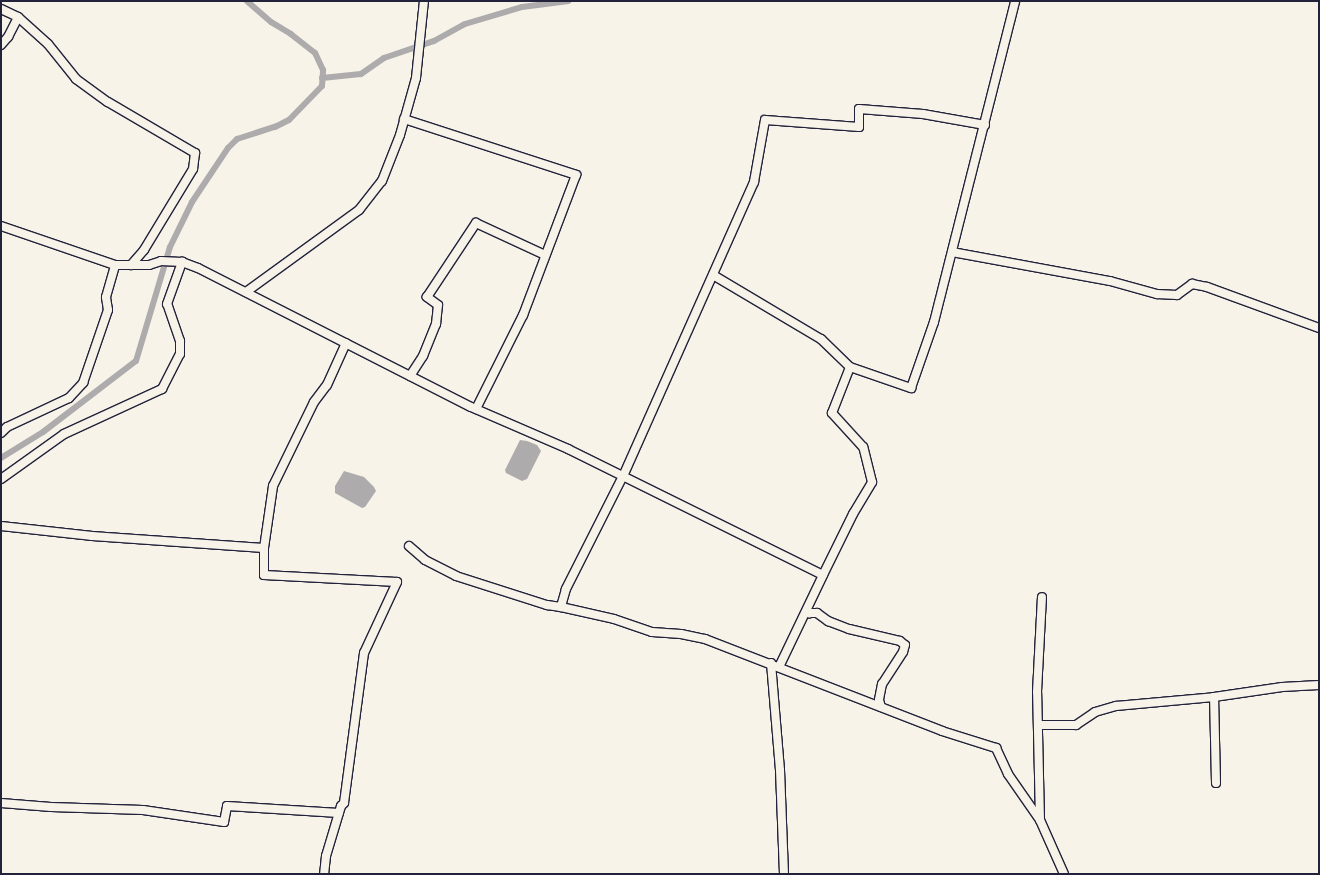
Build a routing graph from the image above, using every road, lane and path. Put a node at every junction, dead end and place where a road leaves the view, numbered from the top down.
1 (424, 1) edge
2 (1015, 1) edge
3 (1, 9) edge
4 (18, 17) junction
5 (1, 45) edge
6 (404, 119) junction
7 (985, 125) junction
8 (1, 226) edge
9 (952, 252) junction
10 (546, 255) junction
11 (182, 262) junction
12 (131, 265) junction
13 (115, 266) junction
14 (713, 275) junction
15 (246, 292) junction
16 (1319, 328) edge
17 (346, 343) junction
18 (850, 367) junction
19 (410, 376) junction
20 (476, 409) junction
21 (1, 432) edge
22 (623, 476) junction
23 (1, 480) edge
24 (1, 526) edge
25 (409, 546) dead end
26 (264, 548) junction
27 (823, 575) junction
28 (1042, 597) dead end
29 (562, 607) junction
30 (807, 610) junction
31 (771, 664) junction
32 (780, 667) junction
33 (1319, 685) edge
34 (1214, 697) junction
35 (881, 707) junction
36 (1038, 725) junction
37 (1216, 783) dead end
38 (1, 803) edge
39 (339, 814) junction
40 (1040, 820) junction
41 (324, 874) edge
42 (784, 874) edge
43 (1064, 874) edge

1 - 6 street
2 - 7 street
3 - 4 street
4 - 5 street
4 - 12 street
6 - 10 street
6 - 15 street
7 - 9 street
7 - 14 street
8 - 13 street
9 - 16 street
9 - 18 street
10 - 19 street
10 - 20 street
11 - 12 street
11 - 15 street
11 - 23 street
12 - 13 street
13 - 21 street
14 - 18 street
14 - 22 street
15 - 17 street
17 - 19 street
17 - 26 street
18 - 27 street
19 - 20 street
20 - 22 street
22 - 27 street
22 - 29 street
24 - 26 street
25 - 29 street
26 - 39 street
27 - 30 street
28 - 36 street
29 - 31 street
30 - 32 street
30 - 35 street
31 - 32 street
31 - 42 street
32 - 35 street
33 - 34 street
34 - 36 street
34 - 37 street
35 - 40 street
36 - 40 street
38 - 39 street
39 - 41 street
40 - 43 street

